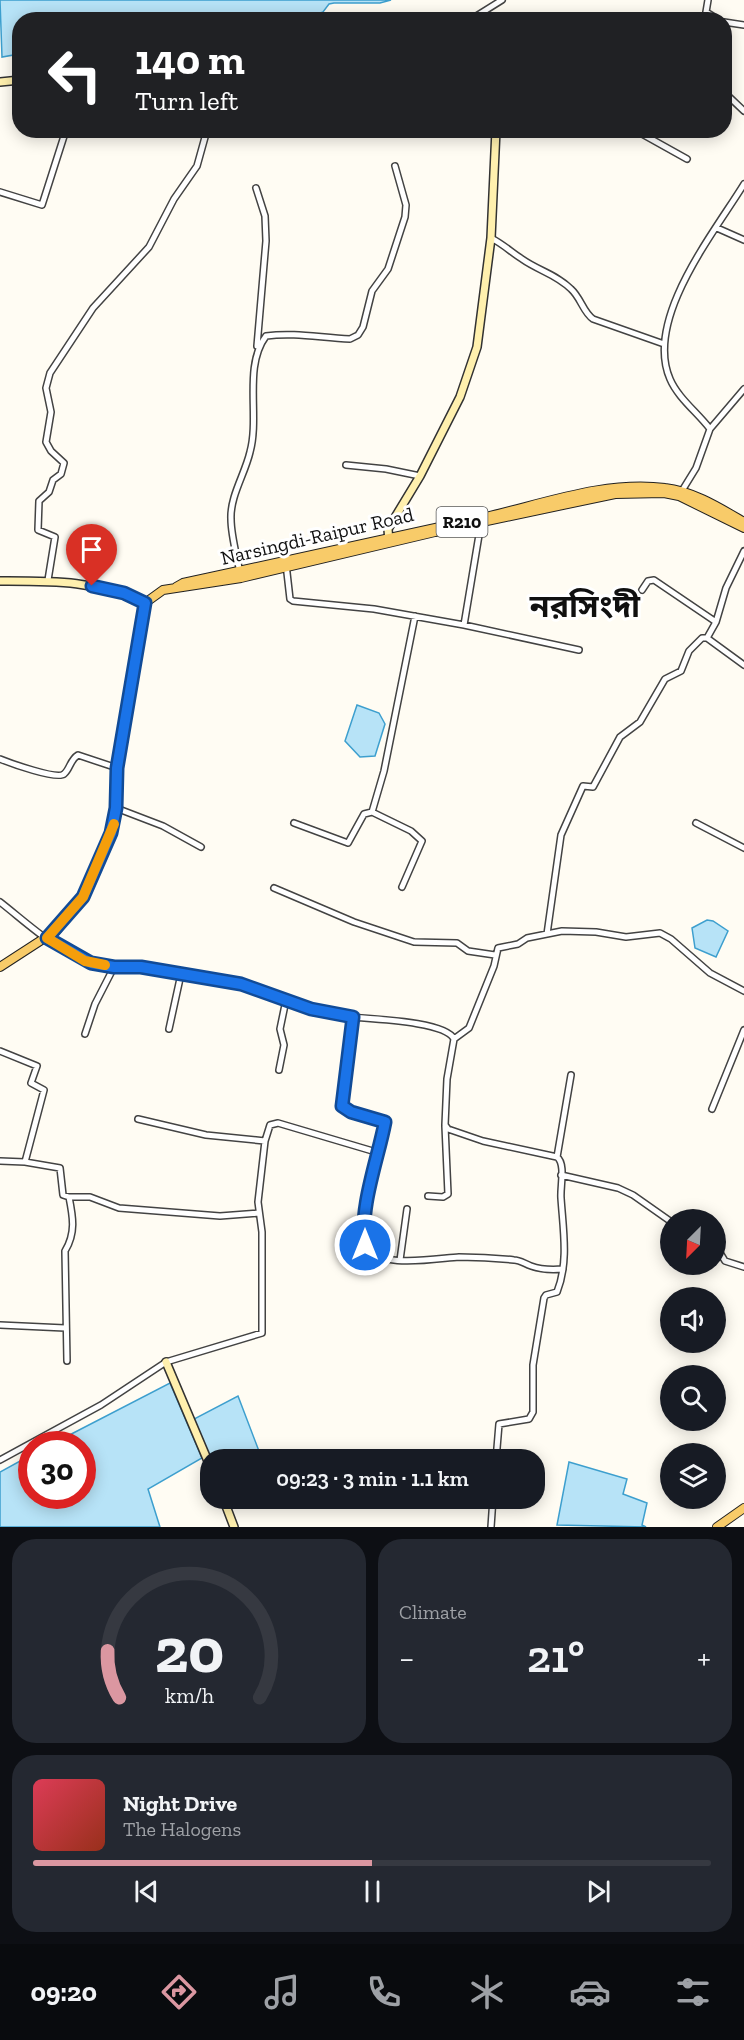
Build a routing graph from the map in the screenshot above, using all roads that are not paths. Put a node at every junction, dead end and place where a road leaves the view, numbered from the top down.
1 (502, 0) edge
2 (483, 12) edge
3 (732, 100) edge
4 (744, 111) edge
5 (62, 138) edge
6 (205, 138) edge
7 (496, 138) edge
8 (649, 138) edge
9 (687, 159) dead end
10 (395, 166) dead end
11 (744, 184) edge
12 (256, 188) dead end
13 (0, 192) edge
14 (717, 228) junction
15 (491, 238) junction
16 (744, 240) edge
17 (664, 344) junction
18 (257, 348) junction
19 (744, 389) edge
20 (710, 429) junction
21 (346, 465) dead end
22 (420, 476) junction
23 (681, 493) junction
24 (479, 522) junction
25 (744, 522) edge
26 (744, 528) edge
27 (388, 540) junction
28 (744, 551) edge
29 (286, 565) junction
30 (241, 575) junction
31 (48, 580) junction
32 (0, 581) edge
33 (642, 590) dead end
34 (145, 603) junction
35 (415, 616) junction
36 (716, 622) junction
37 (464, 625) junction
38 (707, 638) junction
39 (579, 650) dead end
40 (744, 665) edge
41 (0, 759) edge
42 (117, 768) junction
43 (116, 808) junction
44 (372, 812) junction
45 (294, 823) dead end
46 (696, 823) dead end
47 (201, 847) dead end
48 (744, 848) edge
49 (402, 887) dead end
50 (274, 888) dead end
51 (0, 902) edge
52 (547, 934) junction
53 (47, 938) junction
54 (495, 955) junction
55 (0, 967) edge
56 (114, 967) junction
57 (181, 974) junction
58 (744, 991) edge
59 (286, 1000) junction
60 (353, 1017) junction
61 (169, 1029) dead end
62 (744, 1030) edge
63 (85, 1034) dead end
64 (454, 1039) junction
65 (0, 1051) edge
66 (279, 1070) dead end
67 (571, 1075) dead end
68 (712, 1109) dead end
69 (138, 1119) dead end
70 (445, 1125) junction
71 (265, 1141) junction
72 (376, 1152) junction
73 (557, 1157) junction
74 (0, 1161) edge
75 (25, 1161) junction
76 (561, 1175) junction
77 (428, 1196) dead end
78 (69, 1197) junction
79 (407, 1209) dead end
80 (259, 1213) junction
81 (660, 1214) edge
82 (400, 1260) junction
83 (726, 1261) edge
84 (744, 1267) edge
85 (563, 1269) junction
86 (0, 1326) edge
87 (65, 1328) junction
88 (67, 1361) dead end
89 (166, 1362) junction
90 (203, 1449) edge
91 (497, 1449) edge
92 (0, 1460) edge
93 (227, 1509) edge
94 (492, 1509) edge
95 (742, 1512) edge
96 (234, 1527) edge
97 (490, 1527) edge
98 (717, 1527) edge

1 - 2 street
3 - 4 street
5 - 13 street
6 - 31 street
7 - 15 street
8 - 9 street
10 - 18 street
11 - 14 street
12 - 18 street
14 - 16 street
14 - 17 street
15 - 17 street
15 - 22 street
17 - 20 street
18 - 30 street
19 - 20 street
20 - 23 street
21 - 22 street
22 - 27 street
23 - 24 main road, Narsingdi-Raipur Road / R210
23 - 25 main road, Narsingdi-Raipur Road / R210
23 - 26 main road, Narsingdi-Raipur Road / R210
24 - 27 main road, Narsingdi-Raipur Road / R210
24 - 37 street
27 - 29 main road, Narsingdi-Raipur Road / R210
28 - 36 street
29 - 30 main road, Narsingdi-Raipur Road / R210
29 - 35 street
30 - 34 main road, Narsingdi-Raipur Road / R210
31 - 32 street
31 - 34 street
33 - 36 street
34 - 42 main road
35 - 37 street
35 - 44 street
36 - 38 street
37 - 39 street
38 - 40 street
38 - 52 street
41 - 42 street
42 - 43 main road
43 - 47 street
43 - 53 main road
44 - 45 street
44 - 49 street
46 - 48 street
50 - 54 street
51 - 53 street
52 - 54 street
52 - 58 street
53 - 55 main road
53 - 56 street
54 - 64 street
56 - 57 street
56 - 63 street
57 - 59 street
57 - 61 street
59 - 60 street
59 - 66 street
60 - 64 street
60 - 72 street
62 - 68 street
64 - 70 street
65 - 75 street
67 - 73 street
69 - 71 street
70 - 73 street
70 - 77 street
71 - 72 street
71 - 80 street
72 - 82 street
73 - 76 street
74 - 75 street
75 - 78 street
76 - 81 street
76 - 85 street
78 - 80 street
78 - 87 street
79 - 82 street
80 - 89 street
82 - 85 street
83 - 84 street
85 - 91 street
86 - 87 street
87 - 88 street
89 - 90 street
89 - 92 street
93 - 96 street
94 - 97 street
95 - 98 main road

